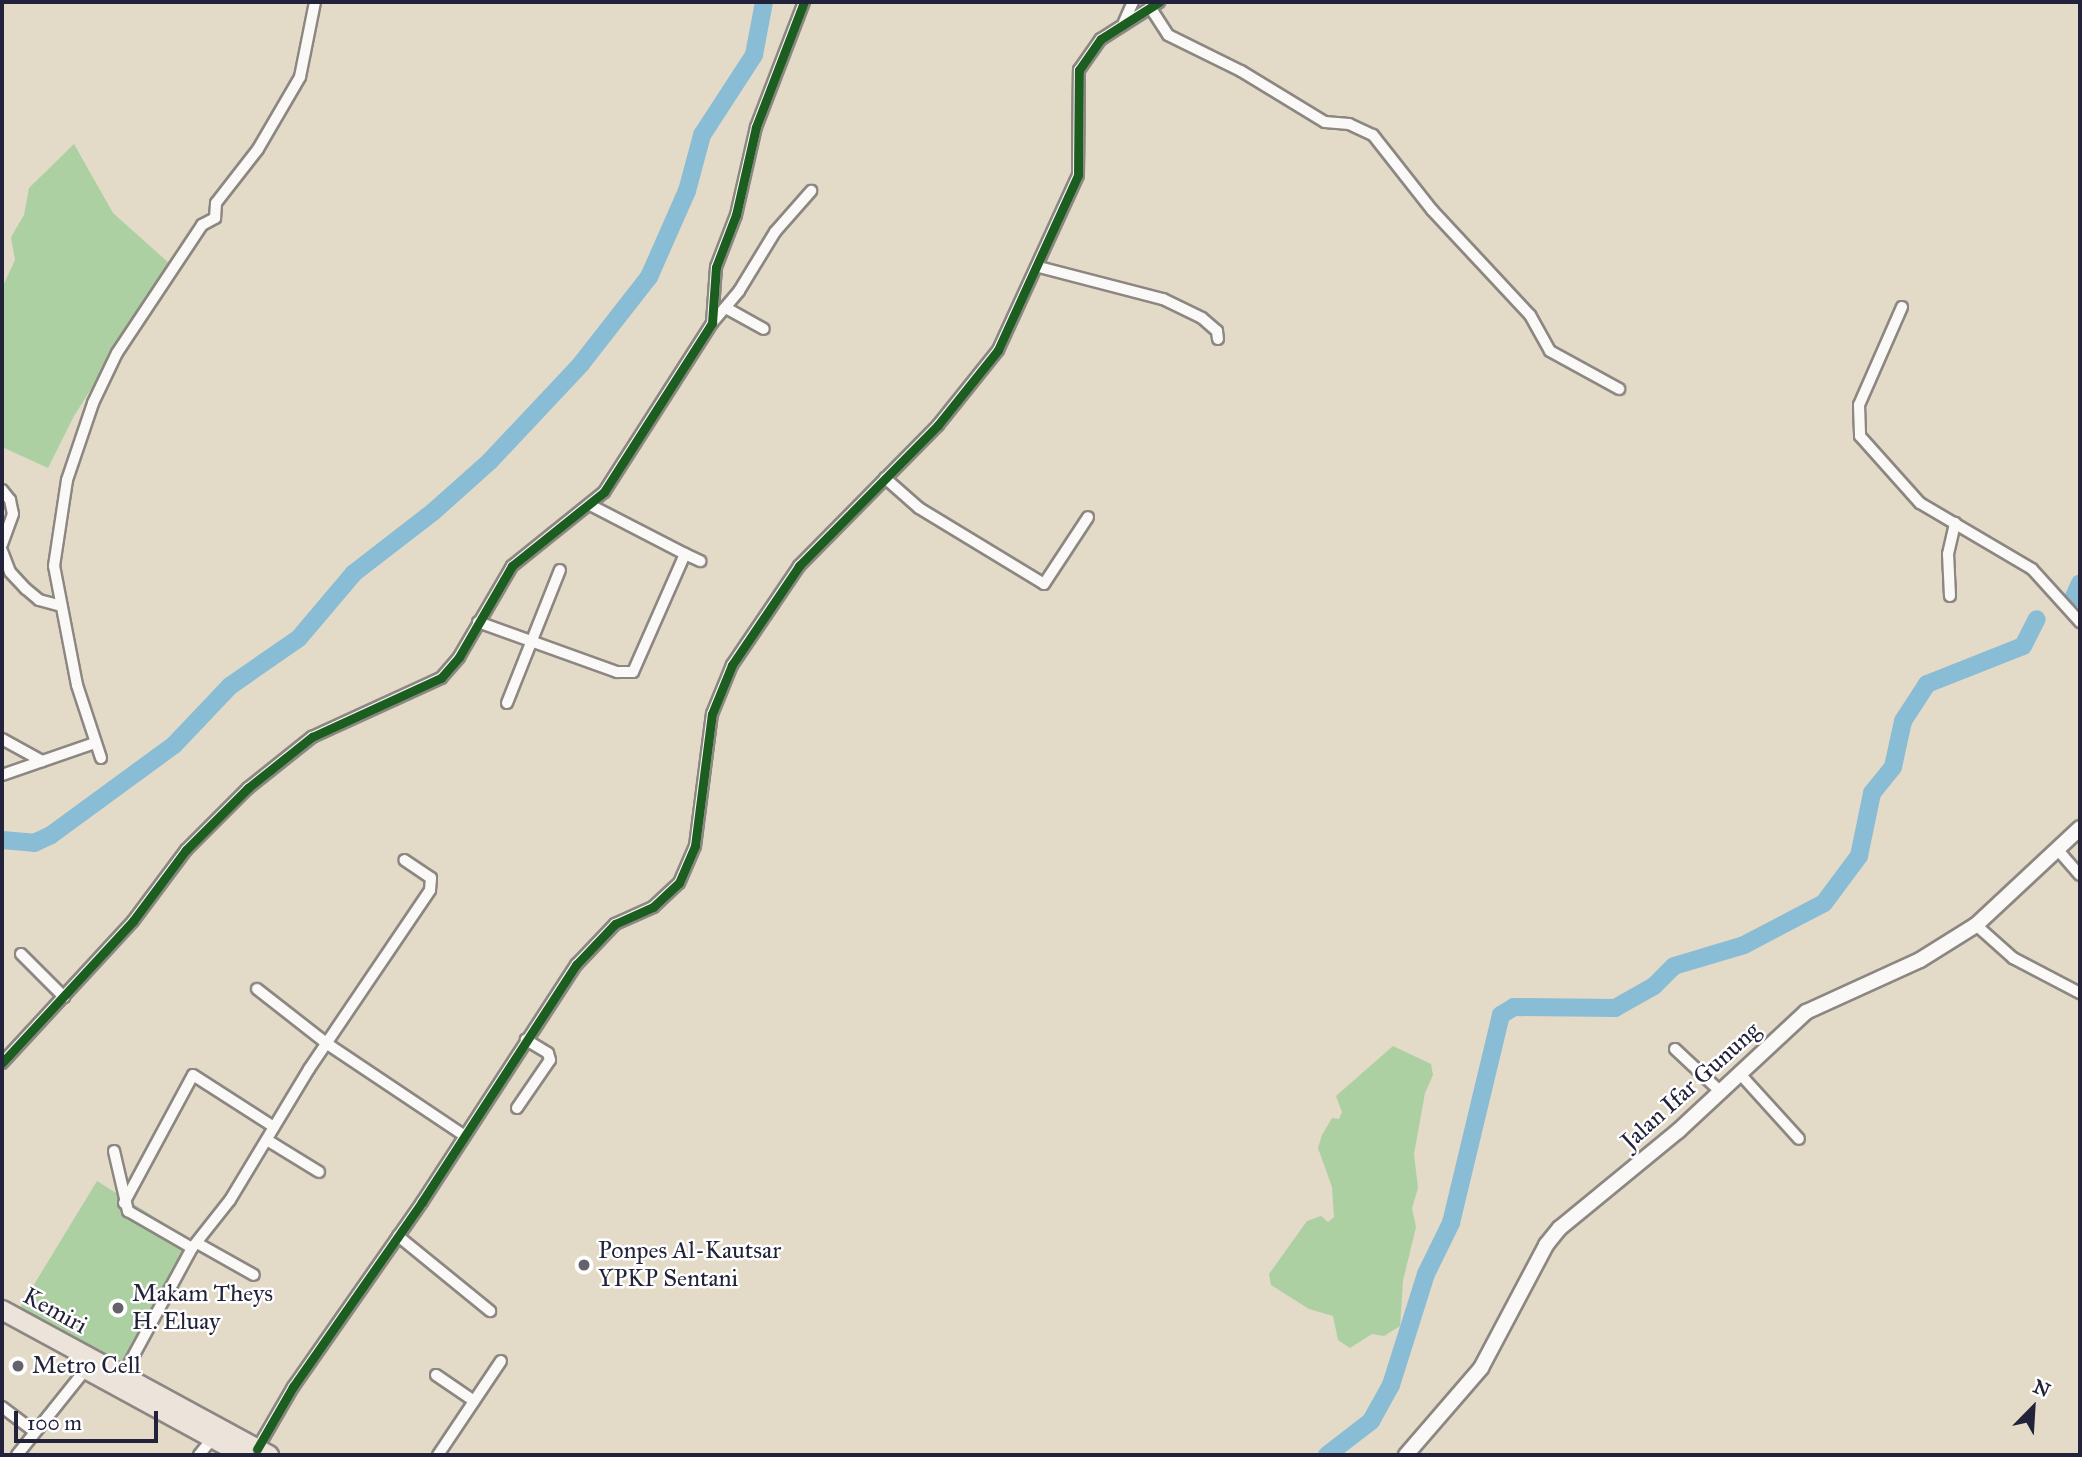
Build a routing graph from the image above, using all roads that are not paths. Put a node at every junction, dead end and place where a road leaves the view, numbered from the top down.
1 (315, 2) edge
2 (804, 2) edge
3 (1145, 4) edge
4 (811, 191) dead end
5 (1039, 267) junction
6 (1902, 307) dead end
7 (726, 308) junction
8 (712, 323) junction
9 (764, 330) dead end
10 (1218, 338) dead end
11 (1619, 389) dead end
12 (885, 478) junction
13 (2, 490) edge
14 (590, 505) junction
15 (1088, 517) dead end
16 (1955, 523) junction
17 (2, 544) edge
18 (2, 551) edge
19 (685, 554) junction
20 (700, 561) dead end
21 (561, 570) dead end
22 (1951, 596) dead end
23 (61, 606) junction
24 (478, 622) junction
25 (2080, 622) edge
26 (533, 642) junction
27 (507, 703) dead end
28 (2, 739) edge
29 (95, 743) junction
30 (101, 758) dead end
31 (41, 761) junction
32 (2, 775) edge
33 (2080, 828) edge
34 (2058, 850) junction
35 (404, 860) dead end
36 (2080, 875) edge
37 (1976, 925) junction
38 (21, 954) dead end
39 (257, 989) dead end
40 (2080, 993) edge
41 (65, 997) junction
42 (526, 1040) junction
43 (326, 1043) junction
44 (1675, 1049) dead end
45 (2, 1063) edge
46 (1741, 1075) junction
47 (1722, 1093) junction
48 (517, 1108) dead end
49 (274, 1127) junction
50 (465, 1136) junction
51 (1799, 1139) dead end
52 (267, 1140) junction
53 (114, 1151) dead end
54 (319, 1172) dead end
55 (124, 1203) junction
56 (398, 1237) junction
57 (195, 1245) junction
58 (254, 1275) dead end
59 (2, 1310) edge
60 (490, 1311) dead end
61 (2, 1322) edge
62 (501, 1361) dead end
63 (89, 1365) junction
64 (123, 1375) junction
65 (436, 1375) dead end
66 (474, 1401) junction
67 (2, 1407) edge
68 (35, 1432) junction
69 (216, 1433) junction
70 (256, 1453) edge
71 (16, 1455) edge
72 (199, 1455) edge
73 (438, 1455) edge
74 (1406, 1455) edge

1 - 23 street
2 - 8 street
3 - 5 street
3 - 11 street
4 - 7 street
5 - 10 street
5 - 12 street
6 - 16 street
7 - 8 street
7 - 9 street
8 - 14 street
12 - 15 street
12 - 42 street
13 - 17 street
14 - 19 street
14 - 24 street
16 - 22 street
16 - 25 street
18 - 23 street
19 - 20 street
19 - 26 street
21 - 26 street
23 - 29 street
24 - 26 street
24 - 41 street
26 - 27 street
28 - 31 street
29 - 30 street
29 - 31 street
31 - 32 street
33 - 34 street, Jalan Ifar Gunung
34 - 36 street
34 - 37 street, Jalan Ifar Gunung
35 - 43 street
37 - 40 street
37 - 46 street, Jalan Ifar Gunung
38 - 41 street
39 - 43 street
41 - 45 street
42 - 48 street
42 - 50 street
43 - 49 street
43 - 50 street
44 - 47 street
46 - 47 street, Jalan Ifar Gunung
46 - 51 street
47 - 74 street, Jalan Ifar Gunung
49 - 52 street
49 - 55 street
50 - 56 street
52 - 54 street
52 - 57 street
53 - 55 street
55 - 57 street
56 - 60 street
56 - 70 street
57 - 58 street
57 - 64 street
59 - 63 highway, Kemiri
61 - 63 highway, Kemiri
62 - 66 street
63 - 64 highway, Kemiri
63 - 68 street
63 - 69 highway, Kemiri
64 - 69 highway, Kemiri
65 - 66 street
66 - 73 street
67 - 68 street
68 - 71 street
69 - 70 highway, Kemiri
69 - 72 street

